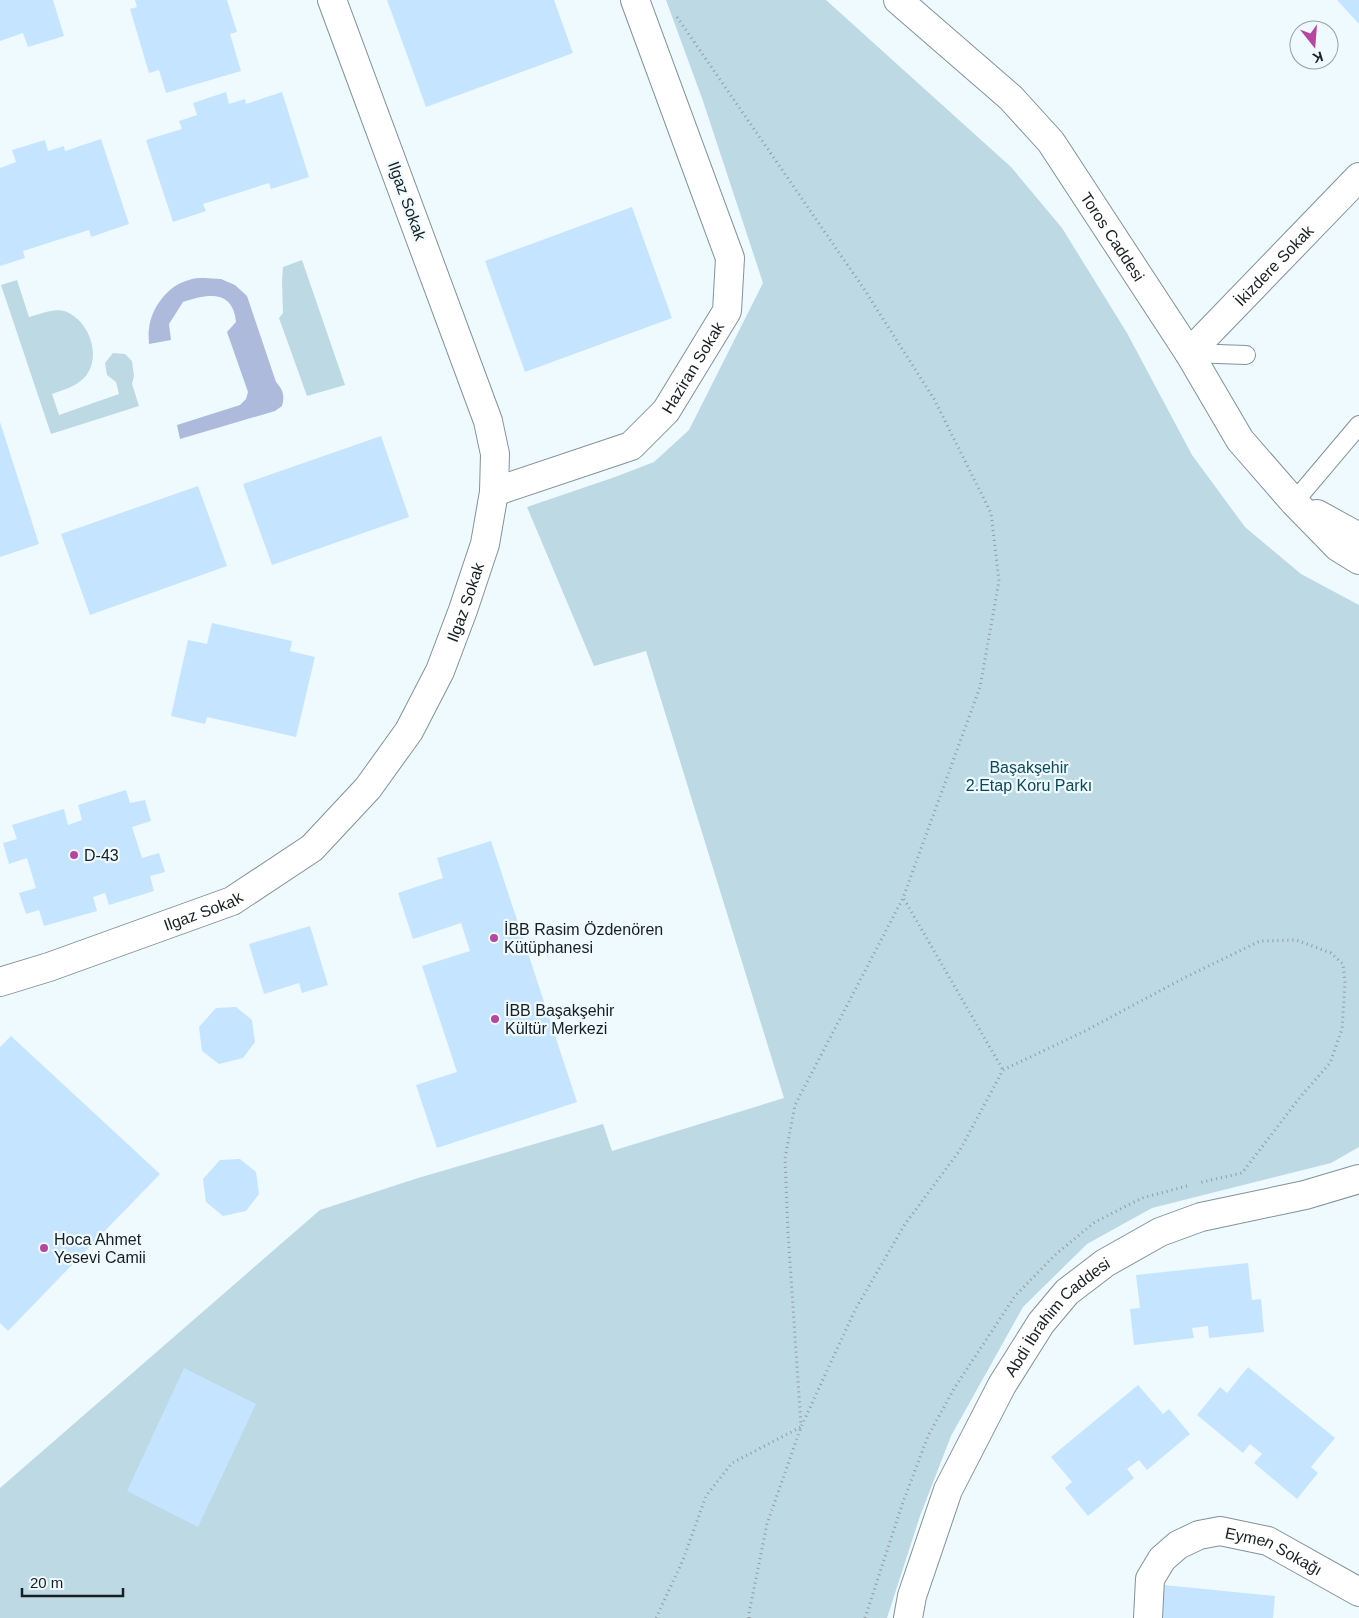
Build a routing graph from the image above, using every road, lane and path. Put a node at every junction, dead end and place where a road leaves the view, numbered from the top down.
1 (332, 0) edge
2 (635, 0) edge
3 (898, 0) edge
4 (672, 10) dead end
5 (1359, 177) edge
6 (1189, 354) junction
7 (1246, 355) dead end
8 (1359, 425) edge
9 (494, 492) junction
10 (1294, 502) junction
11 (1359, 537) edge
12 (1359, 560) edge
13 (903, 898) junction
14 (0, 982) edge
15 (1003, 1070) junction
16 (1242, 1173) dead end
17 (1359, 1179) edge
18 (801, 1427) junction
19 (1359, 1592) edge
20 (656, 1618) edge
21 (749, 1618) edge
22 (908, 1618) edge
23 (1148, 1618) edge

1 - 9 street, Ilgaz Sokak
2 - 9 street, Haziran Sokak
3 - 6 street, Toros Caddesi
4 - 13 path
5 - 6 street, İkizdere Sokak
6 - 7 lane
6 - 10 street, Toros Caddesi
8 - 10 lane
9 - 14 street, Ilgaz Sokak
10 - 11 street, Toros Caddesi
10 - 12 street, Toros Caddesi
13 - 15 path
13 - 18 path
15 - 16 path
15 - 18 path
17 - 22 street, Abdi İbrahim Caddesi
18 - 20 path
18 - 21 path
19 - 23 street, Eymen Sokağı

